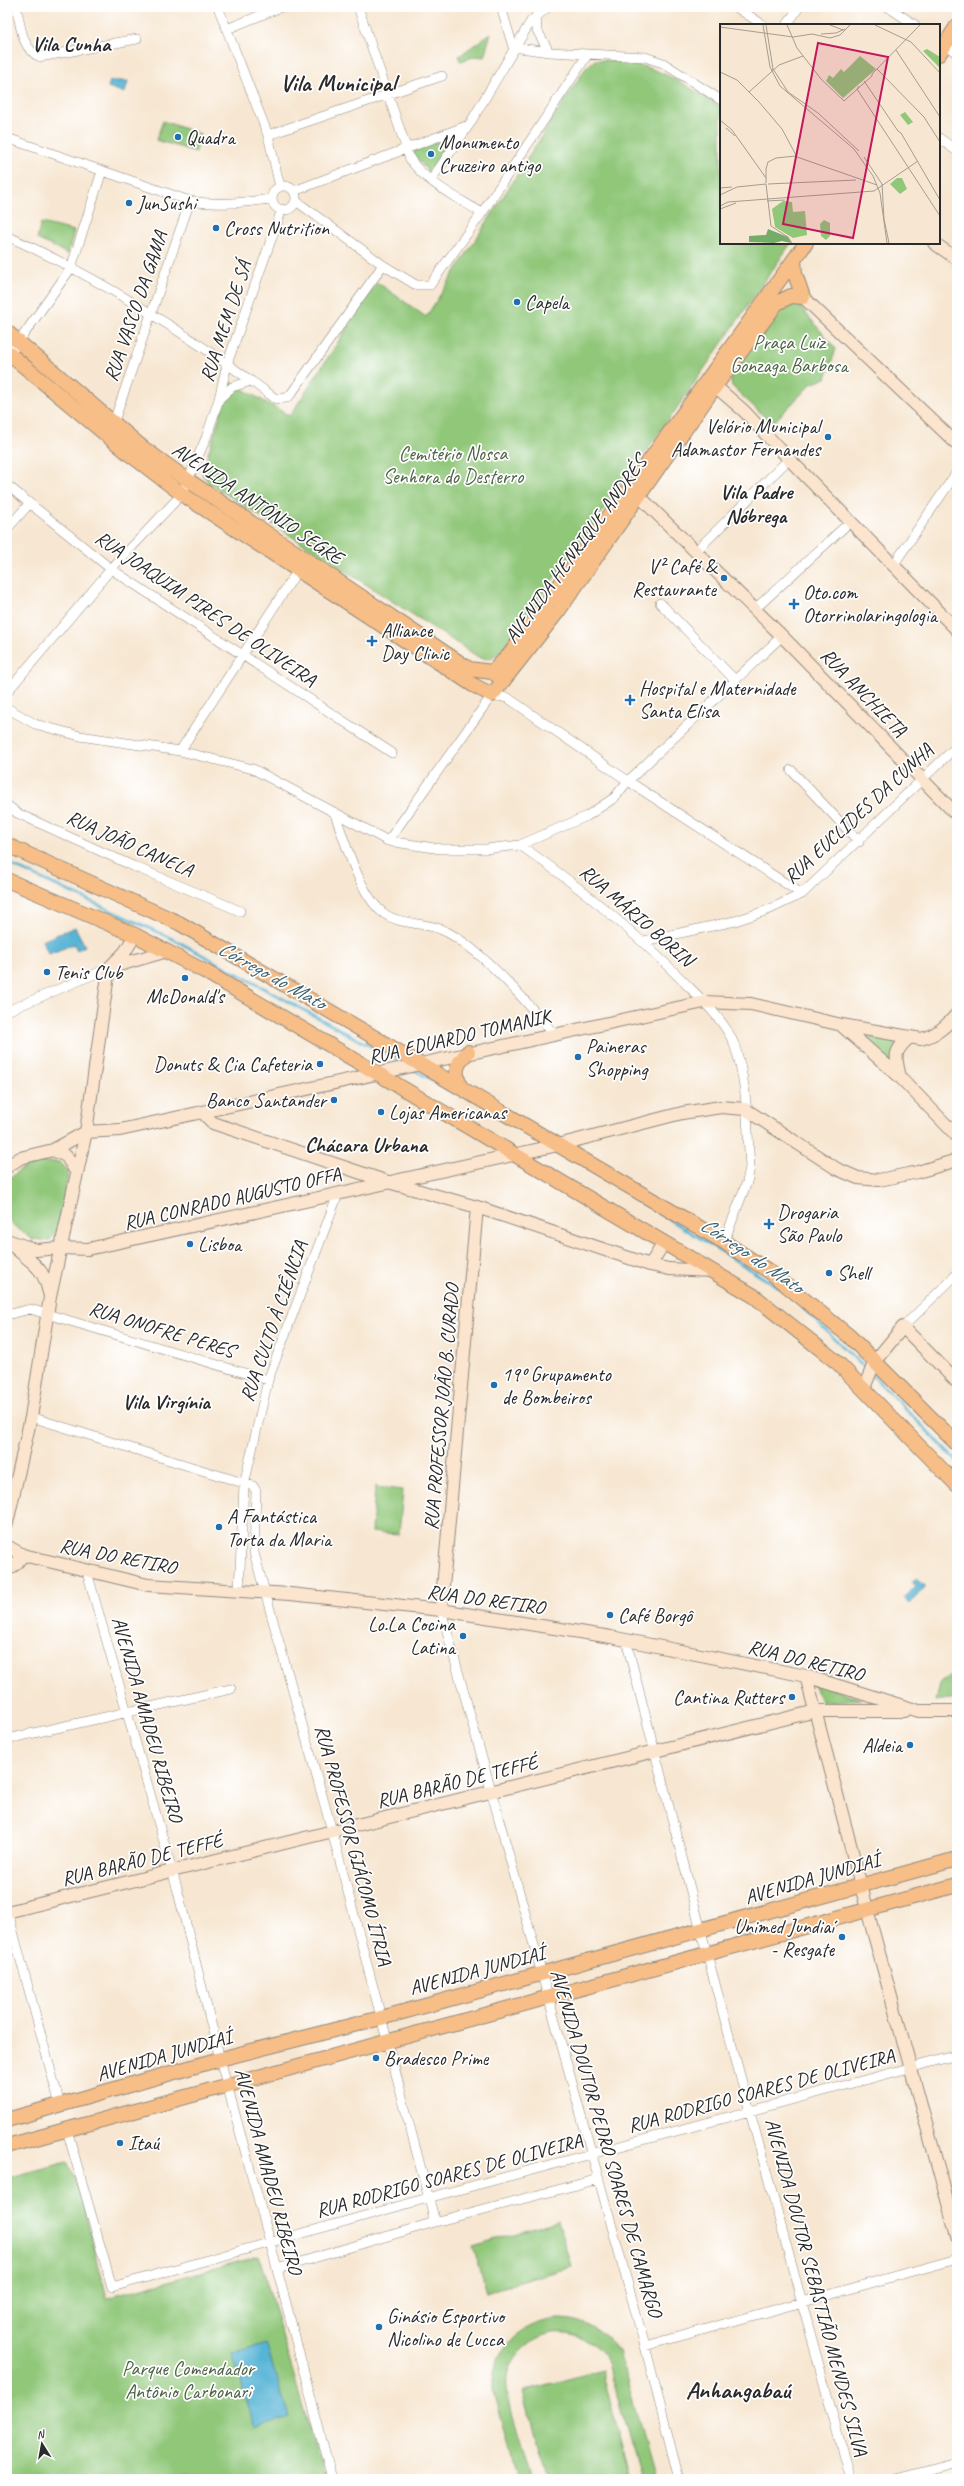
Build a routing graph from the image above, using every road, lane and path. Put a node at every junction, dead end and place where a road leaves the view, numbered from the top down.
1 (16, 7) edge
2 (218, 7) edge
3 (280, 7) edge
4 (358, 7) edge
5 (501, 7) edge
6 (548, 7) edge
7 (736, 7) edge
8 (799, 7) edge
9 (888, 7) edge
10 (536, 16) junction
11 (762, 24) edge
12 (787, 24) edge
13 (914, 24) edge
14 (957, 26) edge
15 (227, 29) junction
16 (137, 39) dead end
17 (941, 46) edge
18 (513, 48) junction
19 (549, 52) junction
20 (957, 53) edge
21 (588, 54) junction
22 (442, 76) dead end
23 (388, 93) junction
24 (720, 99) edge
25 (469, 125) junction
26 (268, 135) junction
27 (7, 138) edge
28 (940, 139) edge
29 (406, 150) junction
30 (957, 151) edge
31 (102, 171) junction
32 (431, 180) junction
33 (280, 187) junction
34 (294, 190) junction
35 (272, 198) junction
36 (190, 201) junction
37 (296, 201) junction
38 (282, 209) junction
39 (482, 213) junction
40 (7, 236) edge
41 (805, 244) edge
42 (935, 244) edge
43 (957, 259) edge
44 (794, 260) junction
45 (383, 265) junction
46 (71, 268) junction
47 (803, 297) junction
48 (151, 314) junction
49 (7, 332) edge
50 (19, 343) junction
51 (8, 355) edge
52 (227, 364) junction
53 (251, 381) junction
54 (712, 382) junction
55 (219, 399) junction
56 (113, 424) junction
57 (957, 443) edge
58 (650, 457) junction
59 (789, 459) junction
60 (957, 472) edge
61 (189, 481) junction
62 (7, 485) edge
63 (182, 494) junction
64 (639, 496) junction
65 (29, 504) junction
66 (851, 521) junction
67 (7, 529) edge
68 (696, 550) junction
69 (894, 564) junction
70 (111, 570) junction
71 (298, 570) junction
72 (660, 603) dead end
73 (546, 604) junction
74 (755, 609) junction
75 (559, 610) junction
76 (957, 630) edge
77 (782, 636) junction
78 (244, 655) junction
79 (498, 675) junction
80 (735, 680) junction
81 (7, 692) edge
82 (492, 695) junction
83 (508, 698) junction
84 (7, 708) edge
85 (957, 746) edge
86 (180, 751) junction
87 (392, 753) dead end
88 (791, 770) dead end
89 (628, 780) junction
90 (922, 780) junction
91 (7, 805) edge
92 (336, 814) junction
93 (957, 815) edge
94 (388, 841) junction
95 (859, 842) junction
96 (7, 845) edge
97 (520, 845) junction
98 (7, 880) edge
99 (802, 894) junction
100 (240, 911) dead end
101 (135, 935) junction
102 (644, 942) junction
103 (166, 951) junction
104 (109, 968) junction
105 (704, 1002) junction
106 (7, 1011) edge
107 (957, 1014) edge
108 (842, 1025) junction
109 (553, 1033) junction
110 (909, 1038) junction
111 (468, 1052) junction
112 (414, 1065) junction
113 (379, 1074) junction
114 (900, 1077) junction
115 (461, 1088) junction
116 (745, 1109) junction
117 (202, 1112) junction
118 (86, 1132) junction
119 (957, 1136) edge
120 (558, 1145) junction
121 (53, 1150) junction
122 (514, 1155) junction
123 (957, 1160) edge
124 (7, 1167) edge
125 (77, 1173) junction
126 (388, 1182) junction
127 (338, 1194) junction
128 (477, 1207) junction
129 (7, 1240) edge
130 (724, 1242) junction
131 (664, 1243) junction
132 (61, 1248) junction
133 (650, 1265) junction
134 (712, 1271) junction
135 (957, 1274) edge
136 (50, 1297) junction
137 (47, 1313) junction
138 (7, 1315) edge
139 (903, 1327) junction
140 (875, 1363) junction
141 (268, 1380) junction
142 (957, 1382) edge
143 (866, 1383) junction
144 (31, 1417) junction
145 (957, 1444) edge
146 (244, 1485) junction
147 (957, 1485) edge
148 (7, 1523) edge
149 (7, 1546) edge
150 (23, 1555) junction
151 (7, 1570) edge
152 (87, 1572) junction
153 (239, 1591) junction
154 (267, 1593) junction
155 (441, 1610) junction
156 (626, 1640) junction
157 (806, 1676) junction
158 (231, 1689) dead end
159 (816, 1711) junction
160 (919, 1711) junction
161 (957, 1711) edge
162 (127, 1713) junction
163 (7, 1739) edge
164 (654, 1752) junction
165 (492, 1791) junction
166 (332, 1831) junction
167 (957, 1859) edge
168 (172, 1872) junction
169 (861, 1884) junction
170 (957, 1885) edge
171 (867, 1909) junction
172 (7, 1911) edge
173 (701, 1930) junction
174 (707, 1954) junction
175 (541, 1973) junction
176 (549, 1998) junction
177 (381, 2018) junction
178 (388, 2042) junction
179 (957, 2055) edge
180 (220, 2059) junction
181 (912, 2067) junction
182 (227, 2085) junction
183 (60, 2106) junction
184 (751, 2110) junction
185 (7, 2120) edge
186 (67, 2130) junction
187 (7, 2146) edge
188 (592, 2155) junction
189 (599, 2179) junction
190 (428, 2198) junction
191 (435, 2222) junction
192 (957, 2236) edge
193 (270, 2242) junction
194 (957, 2260) edge
195 (277, 2270) junction
196 (803, 2302) junction
197 (645, 2346) junction
198 (957, 2462) edge
199 (332, 2479) edge
200 (678, 2479) edge
201 (850, 2479) edge
202 (892, 2479) edge

1 - 16 street
2 - 15 street
3 - 15 street
4 - 23 street
5 - 18 street
6 - 10 street
7 - 11 street
8 - 12 street
9 - 13 street
10 - 18 street
10 - 19 street
14 - 17 main road
15 - 26 street
17 - 20 street
18 - 19 street
18 - 25 street
19 - 21 street
21 - 24 street
21 - 39 street
22 - 23 street
23 - 26 street
23 - 29 street
25 - 29 street
25 - 32 street
26 - 33 street
27 - 31 street
28 - 30 street
29 - 32 street
29 - 34 street
31 - 36 street
31 - 46 street
32 - 39 street
33 - 34 street
33 - 35 street
34 - 37 street
35 - 36 street
35 - 38 street
36 - 48 street, RUA VASCO DA GAMA
37 - 38 street
37 - 45 street
38 - 52 street, RUA MEM DE SÁ
39 - 45 street
40 - 46 street
41 - 44 main road, AVENIDA HENRIQUE ANDRÉS
42 - 43 street
44 - 47 main road
44 - 54 main road, AVENIDA HENRIQUE ANDRÉS
45 - 53 street
46 - 48 street
46 - 50 street
47 - 54 main road, AVENIDA HENRIQUE ANDRÉS
47 - 57 street
48 - 52 street
48 - 56 street, RUA VASCO DA GAMA
49 - 50 main road, AVENIDA ANTÔNIO SEGRE
50 - 51 street
50 - 56 main road, AVENIDA ANTÔNIO SEGRE
51 - 63 main road, AVENIDA ANTÔNIO SEGRE
52 - 53 street
52 - 55 street, RUA MEM DE SÁ
53 - 55 street, RUA MEM DE SÁ
54 - 58 main road, AVENIDA HENRIQUE ANDRÉS
54 - 59 street
54 - 64 main road, AVENIDA HENRIQUE ANDRÉS
55 - 61 street, RUA MEM DE SÁ
56 - 61 main road, AVENIDA ANTÔNIO SEGRE
58 - 64 main road
58 - 73 main road, AVENIDA HENRIQUE ANDRÉS
59 - 66 street
59 - 68 street
60 - 69 street
61 - 63 street, RUA MEM DE SÁ
61 - 79 main road, AVENIDA ANTÔNIO SEGRE
62 - 65 street, RUA JOAQUIM PIRES DE OLIVEIRA
63 - 70 street, RUA MEM DE SÁ
63 - 71 main road, AVENIDA ANTÔNIO SEGRE
64 - 68 street, RUA ANCHIETA
64 - 75 main road, AVENIDA HENRIQUE ANDRÉS
65 - 67 street
65 - 70 street, RUA JOAQUIM PIRES DE OLIVEIRA
66 - 69 street
66 - 74 street
68 - 74 street, RUA ANCHIETA
69 - 76 street
70 - 78 street, RUA JOAQUIM PIRES DE OLIVEIRA
70 - 81 street, RUA MEM DE SÁ
71 - 78 street
71 - 82 main road, AVENIDA ANTÔNIO SEGRE
72 - 80 street
73 - 75 main road
73 - 79 main road, AVENIDA HENRIQUE ANDRÉS
74 - 77 street, RUA ANCHIETA
75 - 79 main road, AVENIDA HENRIQUE ANDRÉS
77 - 80 street
77 - 90 street, RUA ANCHIETA
78 - 86 street
78 - 87 street, RUA JOAQUIM PIRES DE OLIVEIRA
79 - 82 main road, AVENIDA HENRIQUE ANDRÉS
79 - 83 street
80 - 89 street
82 - 83 street
82 - 94 street, AVENIDA HENRIQUE ANDRÉS
83 - 89 street
84 - 86 street
85 - 90 street, RUA EUCLIDES DA CUNHA
86 - 92 street
88 - 95 street
89 - 97 street
89 - 99 street
90 - 93 street, RUA ANCHIETA
90 - 95 street, RUA EUCLIDES DA CUNHA
91 - 100 street, RUA JOÃO CANELA
92 - 94 street
92 - 109 street
94 - 97 street
95 - 99 street, RUA EUCLIDES DA CUNHA
96 - 112 main road
97 - 102 street, RUA MÁRIO BORIN
98 - 101 main road
99 - 102 street, RUA EUCLIDES DA CUNHA
101 - 103 main road
101 - 104 street
102 - 105 street, RUA MÁRIO BORIN
103 - 104 street
103 - 113 main road
104 - 106 street
104 - 118 street
105 - 108 street, RUA EDUARDO TOMANIK
105 - 109 street, RUA EDUARDO TOMANIK
105 - 116 street, RUA MÁRIO BORIN
107 - 110 street, RUA EDUARDO TOMANIK
108 - 110 street, RUA EDUARDO TOMANIK
108 - 114 street
109 - 111 street, RUA EDUARDO TOMANIK
110 - 114 street
111 - 112 street, RUA EDUARDO TOMANIK
111 - 115 main road
112 - 113 street, RUA EDUARDO TOMANIK
112 - 115 main road
113 - 117 street, RUA EDUARDO TOMANIK
113 - 122 main road
114 - 119 street
115 - 120 main road
116 - 120 street, RUA CONRADO AUGUSTO OFFA
116 - 123 street, RUA CONRADO AUGUSTO OFFA
116 - 130 street, RUA MÁRIO BORIN
117 - 118 street, RUA EDUARDO TOMANIK
117 - 126 street
118 - 121 street
118 - 125 street
120 - 122 street, RUA CONRADO AUGUSTO OFFA
120 - 130 main road
121 - 124 street
121 - 125 street
122 - 126 street, RUA CONRADO AUGUSTO OFFA
122 - 131 main road
125 - 132 street
126 - 127 street, RUA CONRADO AUGUSTO OFFA
126 - 128 street
127 - 132 street, RUA CONRADO AUGUSTO OFFA
127 - 141 street, RUA CULTO À CIÊNCIA
128 - 133 street
128 - 155 street, RUA PROFESSOR JOÃO B. CURADO
129 - 132 street, RUA CONRADO AUGUSTO OFFA
129 - 136 street
130 - 140 main road
131 - 133 street
131 - 134 main road
132 - 136 street
133 - 134 street
134 - 143 main road
135 - 139 street
136 - 137 street
137 - 138 street, RUA ONOFRE PERES
137 - 141 street, RUA ONOFRE PERES
137 - 144 street
139 - 140 street
139 - 142 street
140 - 143 street
140 - 145 main road
141 - 146 street, RUA CULTO À CIÊNCIA
143 - 147 main road
144 - 146 street
144 - 148 street
146 - 153 street, RUA CULTO À CIÊNCIA
146 - 154 street
149 - 150 street, RUA DO RETIRO
150 - 151 street
150 - 152 street, RUA DO RETIRO
152 - 153 street, RUA DO RETIRO
152 - 162 street, AVENIDA AMADEU RIBEIRO
153 - 154 street, RUA DO RETIRO
154 - 155 street, RUA DO RETIRO
154 - 166 street, RUA PROFESSOR GIÁCOMO ÍTRIA
155 - 156 street, RUA DO RETIRO
155 - 165 street, AVENIDA DOUTOR PEDRO SOARES DE CAMARGO
156 - 157 street, RUA DO RETIRO
156 - 164 street, AVENIDA DOUTOR SEBASTIÃO MENDES SILVA
157 - 159 street
157 - 160 street, RUA DO RETIRO
158 - 162 street
159 - 160 street, RUA BARÃO DE TEFFÉ
159 - 164 street, RUA BARÃO DE TEFFÉ
159 - 169 street
160 - 161 street, RUA DO RETIRO
162 - 163 street
162 - 168 street, AVENIDA AMADEU RIBEIRO
164 - 165 street, RUA BARÃO DE TEFFÉ
164 - 173 street, AVENIDA DOUTOR SEBASTIÃO MENDES SILVA
165 - 166 street, RUA BARÃO DE TEFFÉ
165 - 175 street, AVENIDA DOUTOR PEDRO SOARES DE CAMARGO
166 - 168 street, RUA BARÃO DE TEFFÉ
166 - 177 street, RUA PROFESSOR GIÁCOMO ÍTRIA
167 - 169 main road, AVENIDA JUNDIAÍ
168 - 172 street, RUA BARÃO DE TEFFÉ
168 - 180 street, AVENIDA AMADEU RIBEIRO
169 - 171 street
169 - 173 main road, AVENIDA JUNDIAÍ
170 - 171 main road
171 - 174 main road
171 - 181 street
172 - 183 street
173 - 174 street, AVENIDA DOUTOR SEBASTIÃO MENDES SILVA
173 - 175 main road, AVENIDA JUNDIAÍ
174 - 176 main road
174 - 184 street, AVENIDA DOUTOR SEBASTIÃO MENDES SILVA
175 - 176 street, AVENIDA DOUTOR PEDRO SOARES DE CAMARGO
175 - 177 main road, AVENIDA JUNDIAÍ
176 - 178 main road
176 - 188 street, AVENIDA DOUTOR PEDRO SOARES DE CAMARGO
177 - 178 street, RUA PROFESSOR GIÁCOMO ÍTRIA
177 - 180 main road, AVENIDA JUNDIAÍ
178 - 182 main road
178 - 190 street, RUA PROFESSOR GIÁCOMO ÍTRIA
179 - 181 street, RUA RODRIGO SOARES DE OLIVEIRA
180 - 182 street, AVENIDA AMADEU RIBEIRO
180 - 183 main road, AVENIDA JUNDIAÍ
181 - 184 street, RUA RODRIGO SOARES DE OLIVEIRA
181 - 192 street
182 - 186 main road
182 - 193 street, AVENIDA AMADEU RIBEIRO
183 - 185 main road, AVENIDA JUNDIAÍ
184 - 188 street, RUA RODRIGO SOARES DE OLIVEIRA
184 - 196 street, AVENIDA DOUTOR SEBASTIÃO MENDES SILVA
186 - 187 main road
186 - 193 street, RUA RODRIGO SOARES DE OLIVEIRA
188 - 189 street, AVENIDA DOUTOR PEDRO SOARES DE CAMARGO
188 - 190 street, RUA RODRIGO SOARES DE OLIVEIRA
189 - 191 street, RUA RODRIGO SOARES DE OLIVEIRA
189 - 197 street, AVENIDA DOUTOR PEDRO SOARES DE CAMARGO
190 - 191 street, RUA PROFESSOR GIÁCOMO ÍTRIA
190 - 193 street, RUA RODRIGO SOARES DE OLIVEIRA
191 - 195 street, RUA RODRIGO SOARES DE OLIVEIRA
193 - 195 street, AVENIDA AMADEU RIBEIRO
194 - 196 street
195 - 199 street, AVENIDA AMADEU RIBEIRO
196 - 197 street
196 - 201 street, AVENIDA DOUTOR SEBASTIÃO MENDES SILVA
197 - 200 street, AVENIDA DOUTOR PEDRO SOARES DE CAMARGO
198 - 202 street

